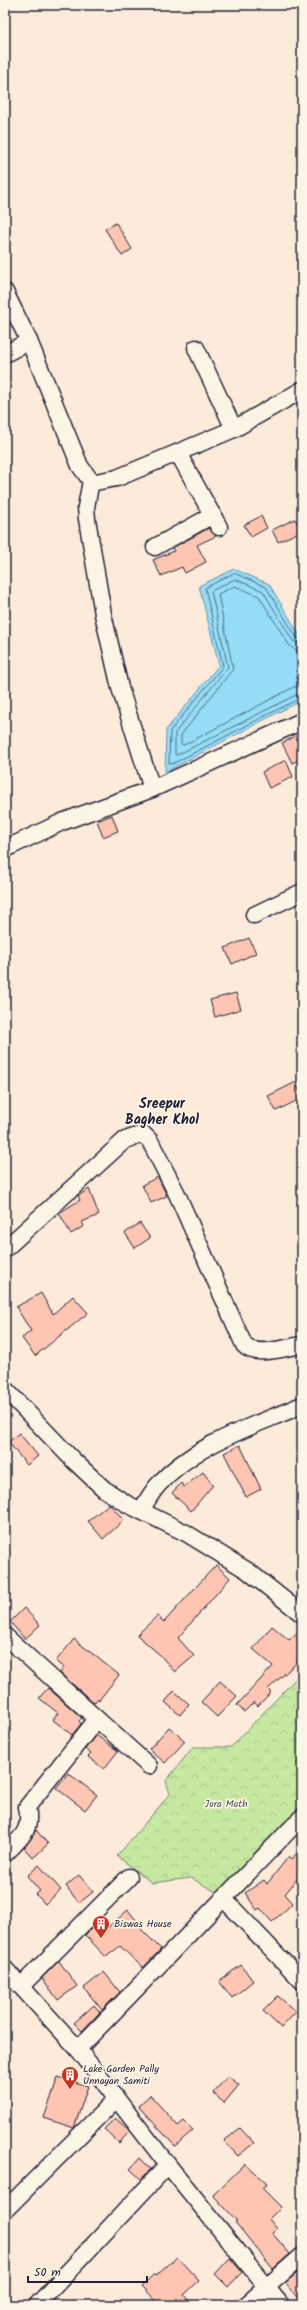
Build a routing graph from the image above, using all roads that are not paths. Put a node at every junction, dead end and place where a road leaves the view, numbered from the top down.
1 (5, 292) edge
2 (29, 341) junction
3 (196, 348) dead end
4 (5, 354) edge
5 (302, 390) edge
6 (234, 429) junction
7 (178, 453) junction
8 (91, 481) junction
9 (155, 547) dead end
10 (302, 721) edge
11 (152, 790) junction
12 (5, 849) edge
13 (302, 892) edge
14 (254, 915) dead end
15 (5, 1249) edge
16 (302, 1345) edge
17 (8, 1397) edge
18 (302, 1404) edge
19 (141, 1511) junction
20 (302, 1614) edge
21 (5, 1636) edge
22 (98, 1719) junction
23 (150, 1766) dead end
24 (302, 1817) edge
25 (5, 1854) edge
26 (129, 1877) dead end
27 (223, 1898) junction
28 (5, 1969) edge
29 (302, 1981) edge
30 (21, 1986) junction
31 (78, 2050) junction
32 (116, 2098) junction
33 (168, 2165) junction
34 (5, 2210) edge
35 (302, 2256) edge
36 (266, 2286) junction
37 (37, 2305) edge
38 (246, 2305) edge
39 (281, 2305) edge

1 - 2 street
2 - 4 street
2 - 8 street
3 - 6 street
5 - 6 street
6 - 7 street
7 - 8 street
7 - 9 street
8 - 11 street
10 - 11 street
11 - 12 street
13 - 14 street
15 - 16 street
17 - 19 street
18 - 19 street
19 - 20 street
21 - 22 street
22 - 23 street
22 - 25 street
24 - 27 street
26 - 30 street
27 - 29 street
27 - 31 street
28 - 30 street
30 - 31 street
31 - 32 street
32 - 33 street
32 - 34 street
33 - 36 street
33 - 37 street
35 - 36 street
36 - 38 street
36 - 39 street

